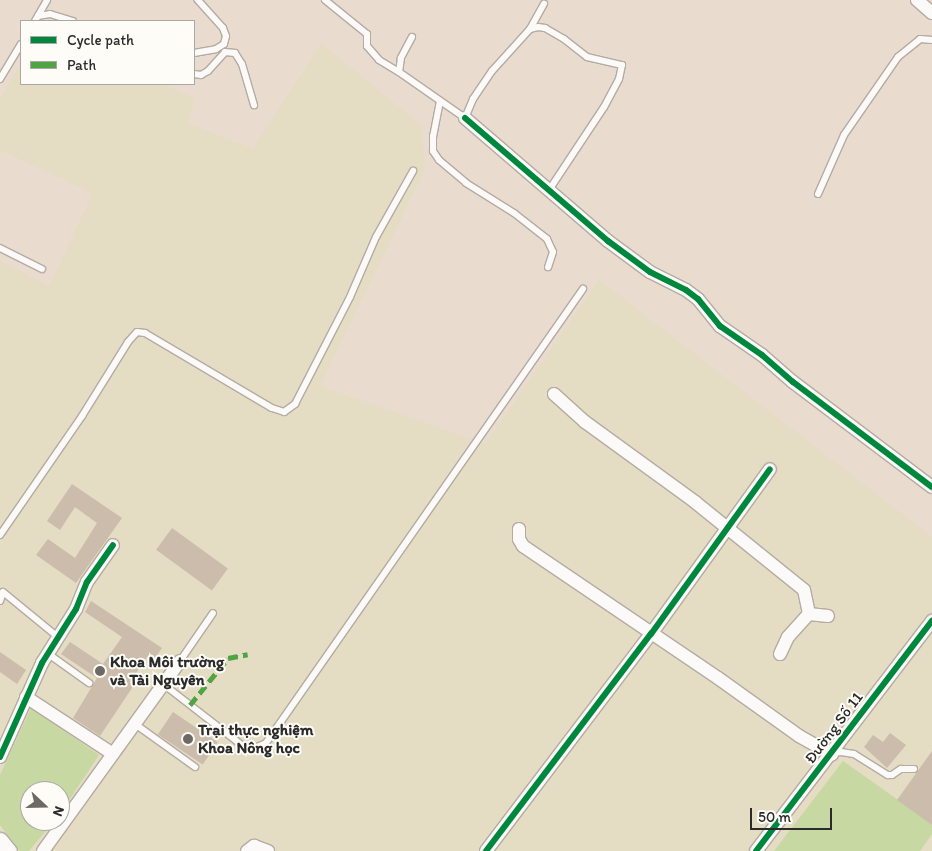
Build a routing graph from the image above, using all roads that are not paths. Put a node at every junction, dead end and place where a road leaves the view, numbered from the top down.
1 (47, 0) edge
2 (198, 0) edge
3 (325, 0) edge
4 (917, 0) edge
5 (544, 4) dead end
6 (932, 13) edge
7 (37, 19) edge
8 (70, 20) edge
9 (530, 29) junction
10 (412, 37) dead end
11 (932, 40) edge
12 (20, 46) edge
13 (195, 53) edge
14 (399, 72) junction
15 (195, 74) edge
16 (0, 79) edge
17 (440, 101) junction
18 (254, 105) dead end
19 (465, 118) junction
20 (414, 170) dead end
21 (549, 190) junction
22 (818, 194) dead end
23 (0, 248) edge
24 (548, 267) dead end
25 (42, 269) dead end
26 (583, 289) dead end
27 (554, 394) dead end
28 (770, 469) dead end
29 (932, 487) edge
30 (726, 527) junction
31 (519, 530) dead end
32 (0, 536) edge
33 (113, 545) dead end
34 (2, 591) edge
35 (0, 601) edge
36 (213, 613) dead end
37 (809, 614) junction
38 (828, 616) dead end
39 (932, 621) edge
40 (651, 634) junction
41 (58, 637) junction
42 (47, 653) junction
43 (780, 654) dead end
44 (180, 661) joint
45 (89, 682) dead end
46 (163, 684) junction
47 (26, 698) junction
48 (135, 724) junction
49 (113, 754) junction
50 (832, 754) junction
51 (0, 757) edge
52 (195, 767) dead end
53 (914, 769) dead end
54 (44, 851) edge
55 (247, 851) edge
56 (268, 851) edge
57 (486, 851) edge
58 (756, 851) edge

1 - 7 lane
2 - 13 lane
3 - 14 lane
4 - 6 street
5 - 9 lane
7 - 8 lane
9 - 19 lane
9 - 21 lane
10 - 14 lane
11 - 22 lane
12 - 16 lane
14 - 17 lane
15 - 18 lane
17 - 19 lane
17 - 24 lane
19 - 21 street
20 - 32 lane
21 - 29 street
23 - 25 lane
26 - 46 lane
27 - 30 street
28 - 30 street
30 - 37 street
30 - 40 street
31 - 40 street
33 - 41 street
34 - 35 lane
34 - 41 lane
36 - 44 lane
37 - 38 street
37 - 43 street
39 - 50 street, Đường Số 11
40 - 50 street
40 - 57 street
41 - 42 street
42 - 45 lane
42 - 47 street
44 - 46 street
46 - 48 street
47 - 49 street
47 - 51 street
48 - 49 street
48 - 52 lane
49 - 54 street
50 - 53 lane
50 - 58 street, Đường Số 11
55 - 56 street

